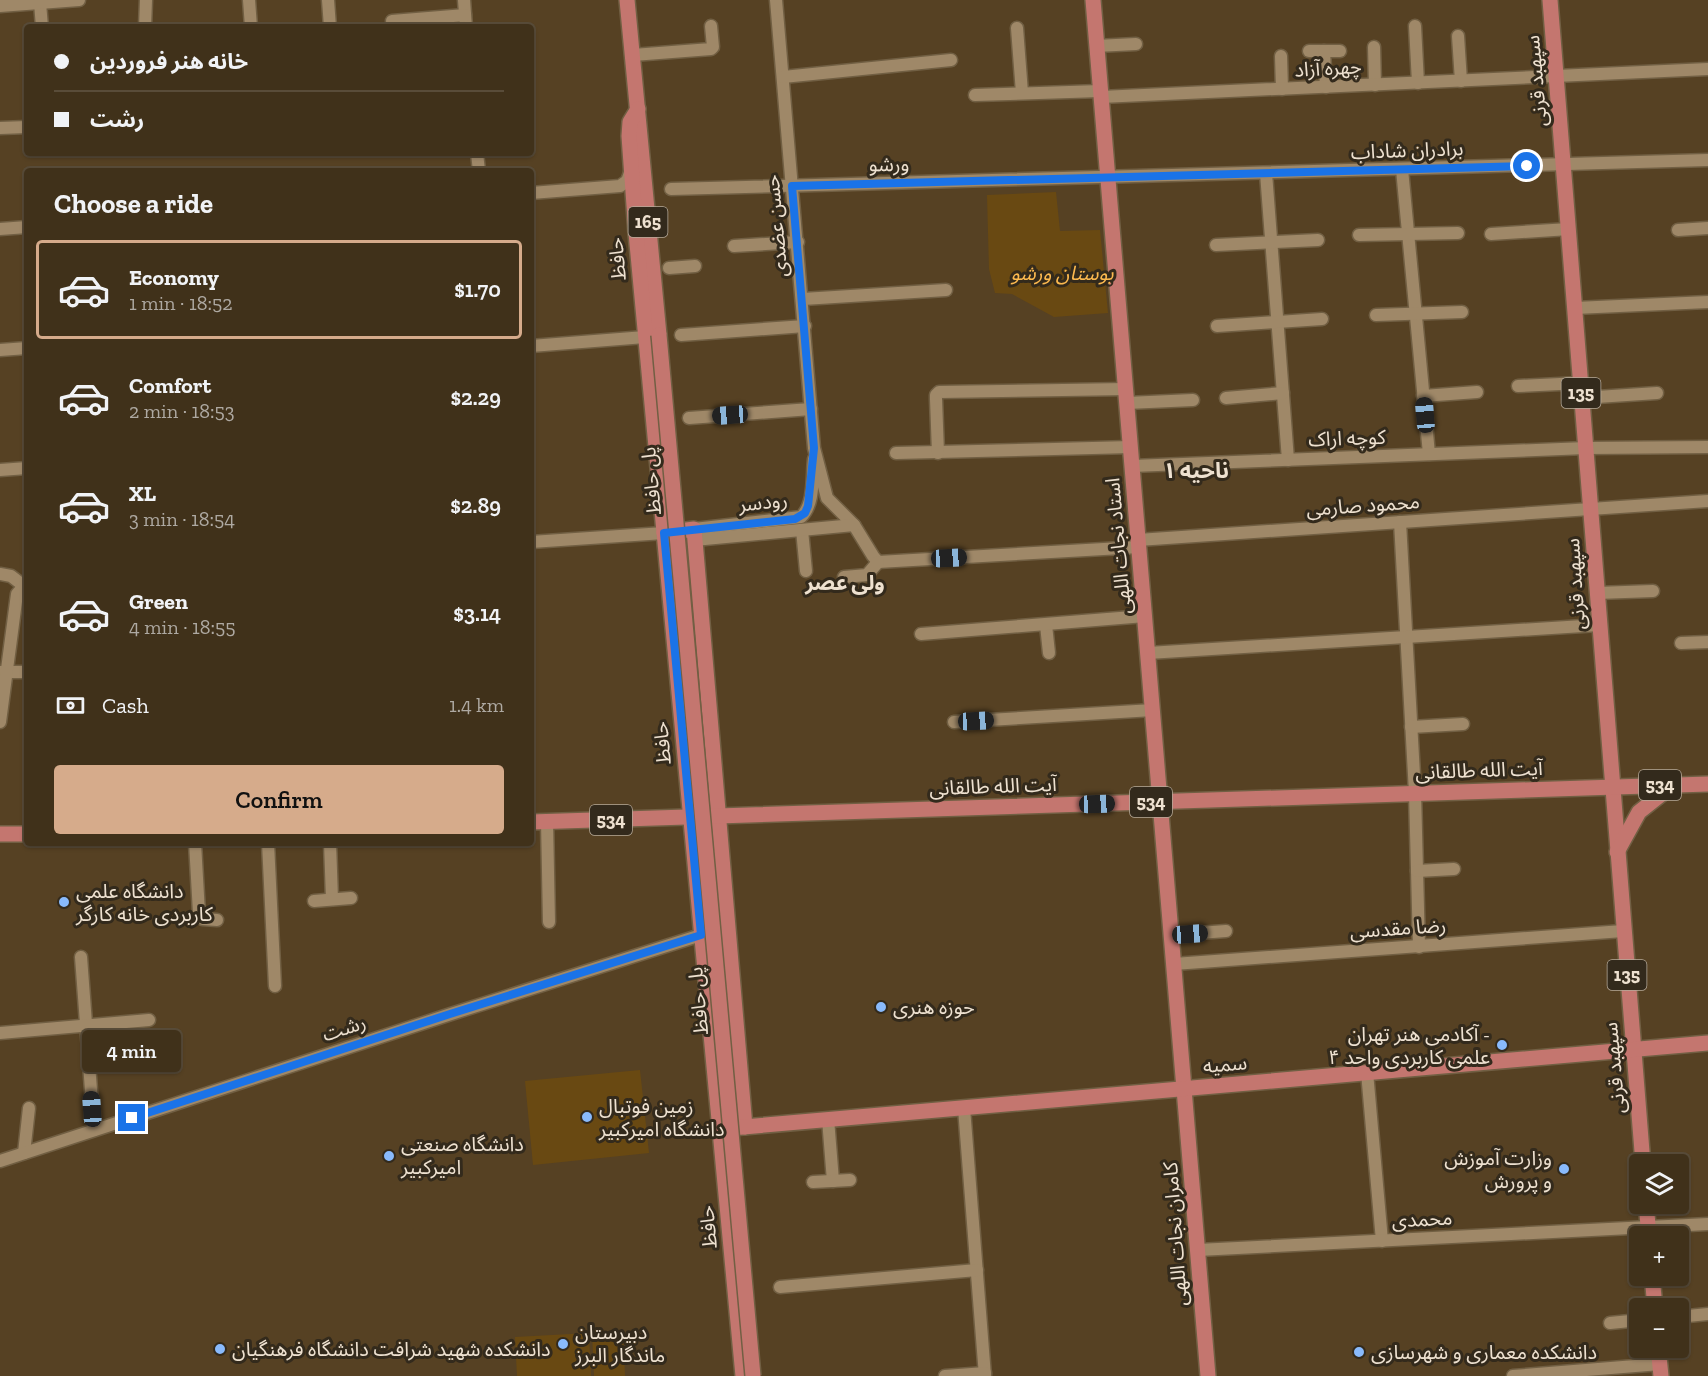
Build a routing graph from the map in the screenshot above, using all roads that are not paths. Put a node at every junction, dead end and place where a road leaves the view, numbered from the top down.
1 (79, 0) edge
2 (146, 0) edge
3 (249, 0) edge
4 (328, 0) edge
5 (464, 0) edge
6 (627, 0) edge
7 (776, 0) edge
8 (1093, 0) edge
9 (1550, 0) edge
10 (40, 3) junction
11 (0, 6) edge
12 (392, 21) dead end
13 (466, 21) edge
14 (42, 24) edge
15 (145, 24) edge
16 (250, 24) edge
17 (330, 24) edge
18 (711, 26) dead end
19 (1415, 26) dead end
20 (1017, 28) dead end
21 (1458, 36) dead end
22 (1136, 44) dead end
23 (1096, 46) junction
24 (1374, 47) dead end
25 (1309, 51) dead end
26 (1324, 51) junction
27 (1340, 51) dead end
28 (633, 55) junction
29 (1281, 56) dead end
30 (951, 60) dead end
31 (1708, 69) edge
32 (783, 77) junction
33 (1557, 77) junction
34 (1461, 81) junction
35 (1418, 83) junction
36 (1376, 85) junction
37 (1326, 87) junction
38 (1282, 89) junction
39 (1022, 93) junction
40 (1101, 94) junction
41 (975, 95) dead end
42 (638, 109) junction
43 (24, 127) edge
44 (0, 128) edge
45 (1708, 160) edge
46 (1564, 165) junction
47 (631, 169) junction
48 (1402, 169) junction
49 (1266, 173) junction
50 (1108, 178) junction
51 (792, 186) junction
52 (671, 189) dead end
53 (534, 193) edge
54 (24, 227) edge
55 (1708, 228) edge
56 (0, 229) edge
57 (1569, 229) junction
58 (1678, 230) dead end
59 (1458, 232) dead end
60 (1408, 233) junction
61 (1491, 234) dead end
62 (1359, 235) dead end
63 (1318, 240) dead end
64 (798, 242) junction
65 (1271, 242) junction
66 (1216, 245) dead end
67 (734, 246) dead end
68 (695, 266) dead end
69 (669, 268) dead end
70 (946, 290) dead end
71 (803, 299) junction
72 (1708, 302) edge
73 (1575, 308) junction
74 (1462, 312) dead end
75 (1416, 314) junction
76 (1376, 315) dead end
77 (1322, 319) dead end
78 (1277, 322) junction
79 (805, 326) junction
80 (1217, 326) dead end
81 (681, 335) dead end
82 (652, 336) junction
83 (534, 346) edge
84 (24, 348) edge
85 (0, 350) edge
86 (1518, 386) dead end
87 (1581, 390) junction
88 (1477, 392) dead end
89 (1283, 393) junction
90 (1657, 393) dead end
91 (1126, 396) junction
92 (1423, 396) junction
93 (1226, 398) dead end
94 (1193, 400) dead end
95 (811, 409) junction
96 (689, 418) dead end
97 (1131, 447) junction
98 (1708, 447) edge
99 (814, 448) junction
100 (1586, 448) junction
101 (896, 453) dead end
102 (938, 453) junction
103 (1429, 454) junction
104 (1288, 460) junction
105 (1132, 466) junction
106 (24, 468) edge
107 (0, 470) edge
108 (1708, 501) edge
109 (1590, 510) junction
110 (1400, 522) junction
111 (854, 525) junction
112 (802, 530) junction
113 (664, 533) junction
114 (694, 535) junction
115 (534, 542) edge
116 (1139, 543) junction
117 (878, 562) junction
118 (806, 571) dead end
119 (0, 574) edge
120 (844, 578) dead end
121 (24, 585) edge
122 (24, 588) edge
123 (1653, 591) dead end
124 (1597, 593) junction
125 (1145, 616) junction
126 (1046, 625) junction
127 (1599, 625) junction
128 (921, 634) dead end
129 (1406, 637) junction
130 (1708, 642) edge
131 (1681, 643) dead end
132 (1049, 653) dead end
133 (1148, 653) junction
134 (707, 671) junction
135 (4, 672) edge
136 (24, 672) edge
137 (677, 673) junction
138 (1153, 710) junction
139 (711, 719) junction
140 (681, 721) junction
141 (0, 722) edge
142 (954, 722) dead end
143 (1463, 724) dead end
144 (1411, 727) junction
145 (1708, 784) edge
146 (1672, 785) junction
147 (1612, 786) junction
148 (1415, 793) junction
149 (1161, 802) junction
150 (719, 817) junction
151 (690, 818) junction
152 (539, 822) edge
153 (0, 834) edge
154 (24, 834) edge
155 (195, 846) edge
156 (268, 846) edge
157 (330, 846) edge
158 (1617, 852) junction
159 (1454, 869) dead end
160 (1417, 871) junction
161 (351, 898) dead end
162 (332, 899) junction
163 (314, 901) dead end
164 (217, 920) dead end
165 (549, 922) dead end
166 (728, 926) junction
167 (1226, 931) dead end
168 (1623, 931) junction
169 (701, 935) junction
170 (1172, 935) junction
171 (1419, 946) junction
172 (81, 957) dead end
173 (1174, 964) junction
174 (275, 986) dead end
175 (149, 1020) dead end
176 (86, 1026) junction
177 (0, 1033) edge
178 (1708, 1042) edge
179 (1633, 1049) junction
180 (1367, 1072) junction
181 (1185, 1088) junction
182 (28, 1108) dead end
183 (964, 1108) junction
184 (828, 1119) junction
185 (745, 1127) junction
186 (720, 1129) junction
187 (94, 1130) junction
188 (24, 1153) junction
189 (1642, 1154) edge
190 (0, 1161) edge
191 (850, 1180) dead end
192 (833, 1181) junction
193 (813, 1182) dead end
194 (1708, 1224) edge
195 (1689, 1226) edge
196 (1629, 1232) edge
197 (1382, 1240) junction
198 (1198, 1250) junction
199 (977, 1270) junction
200 (780, 1287) dead end
201 (1708, 1314) edge
202 (1689, 1316) edge
203 (1629, 1321) edge
204 (1610, 1323) dead end
205 (1660, 1370) edge
206 (985, 1374) edge
207 (743, 1376) edge
208 (753, 1376) edge
209 (945, 1376) edge
210 (1208, 1376) edge
211 (1513, 1376) edge

1 - 10 street
2 - 15 street
3 - 16 street
4 - 17 street
5 - 13 street
6 - 28 main road, حافظ / 165
7 - 32 street, حسن عضدی
8 - 23 main road, استاد نجات اللهی
9 - 33 main road, سپهبد قرنی / 135
10 - 11 street
10 - 14 street
12 - 13 street
18 - 28 street
19 - 35 street
20 - 39 street
21 - 34 street
22 - 23 street
23 - 40 main road, استاد نجات اللهی
24 - 36 street
25 - 26 street
26 - 27 street
26 - 37 street
28 - 42 main road, حافظ / 165
29 - 38 street
30 - 32 street
31 - 33 street, چهره آزاد
32 - 51 street, حسن عضدی
33 - 34 street, چهره آزاد
33 - 46 main road, سپهبد قرنی / 135
34 - 35 street, چهره آزاد
35 - 36 street, چهره آزاد
36 - 37 street, چهره آزاد
37 - 38 street, چهره آزاد
38 - 40 street, چهره آزاد
39 - 40 street, چهره آزاد
39 - 41 street, چهره آزاد
40 - 50 main road, استاد نجات اللهی
42 - 47 main road, حافظ / 165
42 - 82 main road, حافظ / 165
43 - 44 street
45 - 46 street, برادران شاداب
46 - 48 street, برادران شاداب
46 - 57 main road, سپهبد قرنی / 135
47 - 53 street
47 - 82 main road, حافظ / 165
48 - 49 street, برادران شاداب
48 - 60 street
49 - 50 street, برادران شاداب
49 - 65 street
50 - 51 street, ورشو
50 - 91 main road, استاد نجات اللهی
51 - 52 street, ورشو
51 - 64 street, حسن عضدی
54 - 56 street
55 - 58 street
57 - 61 street
57 - 73 main road, سپهبد قرنی / 135
59 - 60 street
60 - 62 street
60 - 75 street
63 - 65 street
64 - 67 street
64 - 71 street, حسن عضدی
65 - 66 street
65 - 78 street
68 - 69 street
70 - 71 street
71 - 79 street, حسن عضدی
72 - 73 street
73 - 87 main road, سپهبد قرنی / 135
74 - 75 street
75 - 76 street
75 - 92 street
77 - 78 street
78 - 80 street
78 - 89 street
79 - 81 street
79 - 95 street, حسن عضدی
82 - 83 street
82 - 113 main road, حافظ / 165
82 - 208 main road, پل حافظ / 165, bridge
84 - 85 street
86 - 87 street
87 - 90 street
87 - 100 main road, سپهبد قرنی / 135
88 - 92 street
89 - 93 street
89 - 104 street
91 - 94 street
91 - 97 main road, استاد نجات اللهی
91 - 102 street
92 - 103 street
95 - 96 street
95 - 99 street, حسن عضدی
97 - 102 street
97 - 105 main road, استاد نجات اللهی
98 - 100 street, کوچه اراک
99 - 111 street
99 - 114 street, رودسر
100 - 103 street, کوچه اراک
100 - 109 main road, سپهبد قرنی / 135
101 - 102 street
103 - 104 street, کوچه اراک
104 - 105 street, کوچه اراک
105 - 116 main road, استاد نجات اللهی
106 - 107 street
108 - 109 street, محمود صارمی
109 - 110 street, محمود صارمی
109 - 124 main road, سپهبد قرنی / 135
110 - 116 street, محمود صارمی
110 - 129 street
111 - 112 street, رودسر
111 - 117 street
112 - 114 street, رودسر
112 - 118 street
113 - 114 main road
113 - 115 street
113 - 137 main road, حافظ / 165
114 - 134 main road
116 - 117 street, محمود صارمی
116 - 125 main road, استاد نجات اللهی
117 - 120 street
119 - 121 street
122 - 135 street
123 - 124 street
124 - 127 main road, سپهبد قرنی / 135
125 - 126 street
125 - 133 main road, استاد نجات اللهی
126 - 128 street
126 - 132 street
127 - 129 street
127 - 147 main road, سپهبد قرنی / 135
129 - 133 street
129 - 144 street
130 - 131 street
133 - 138 main road, استاد نجات اللهی
134 - 137 main road
134 - 139 main road
135 - 136 street
135 - 141 street
137 - 140 main road, حافظ / 165
138 - 142 street
138 - 149 main road, استاد نجات اللهی
139 - 140 main road
139 - 150 main road
140 - 151 main road, حافظ / 165
143 - 144 street
144 - 148 street
145 - 146 main road, آیت الله طالقانی / 534
146 - 147 main road, آیت الله طالقانی / 534
146 - 158 main road
147 - 148 main road, آیت الله طالقانی / 534
147 - 158 main road, سپهبد قرنی / 135
148 - 149 main road, آیت الله طالقانی / 534
148 - 160 street
149 - 150 main road, آیت الله طالقانی / 534
149 - 170 main road, استاد نجات اللهی
150 - 151 main road, آیت الله طالقانی / 534
150 - 166 main road
151 - 152 main road, آیت الله طالقانی / 534
151 - 169 main road, حافظ / 165
152 - 165 street
153 - 154 main road
155 - 164 street
156 - 174 street
157 - 162 street
158 - 168 main road, سپهبد قرنی / 135
159 - 160 street
160 - 171 street
161 - 162 street
162 - 163 street
166 - 169 main road
166 - 185 main road
167 - 170 street
168 - 171 street, رضا مقدسی
168 - 179 main road, سپهبد قرنی / 135
169 - 186 main road, حافظ / 165
169 - 187 street, رشت
170 - 173 main road, استاد نجات اللهی
171 - 173 street, رضا مقدسی
172 - 176 street
173 - 181 main road, استاد نجات اللهی
175 - 176 street
176 - 177 street
176 - 187 street
178 - 179 main road, سمیه
179 - 180 main road, سمیه
179 - 189 main road, سپهبد قرنی / 135
180 - 181 main road, سمیه
180 - 197 street
181 - 183 main road, سمیه
181 - 198 main road, کامران نجات اللهی
182 - 188 street
183 - 184 main road, سمیه
183 - 199 street
184 - 185 main road, سمیه
184 - 192 street
185 - 186 main road, سمیه
186 - 207 main road, حافظ / 165
187 - 188 street, رشت
188 - 190 street, رشت
191 - 192 street
192 - 193 street
194 - 195 street, محمدی
196 - 197 street, محمدی
197 - 198 street, محمدی
198 - 210 main road, کامران نجات اللهی
199 - 200 street
199 - 206 street
201 - 202 street
203 - 204 street
205 - 211 street
206 - 209 street

